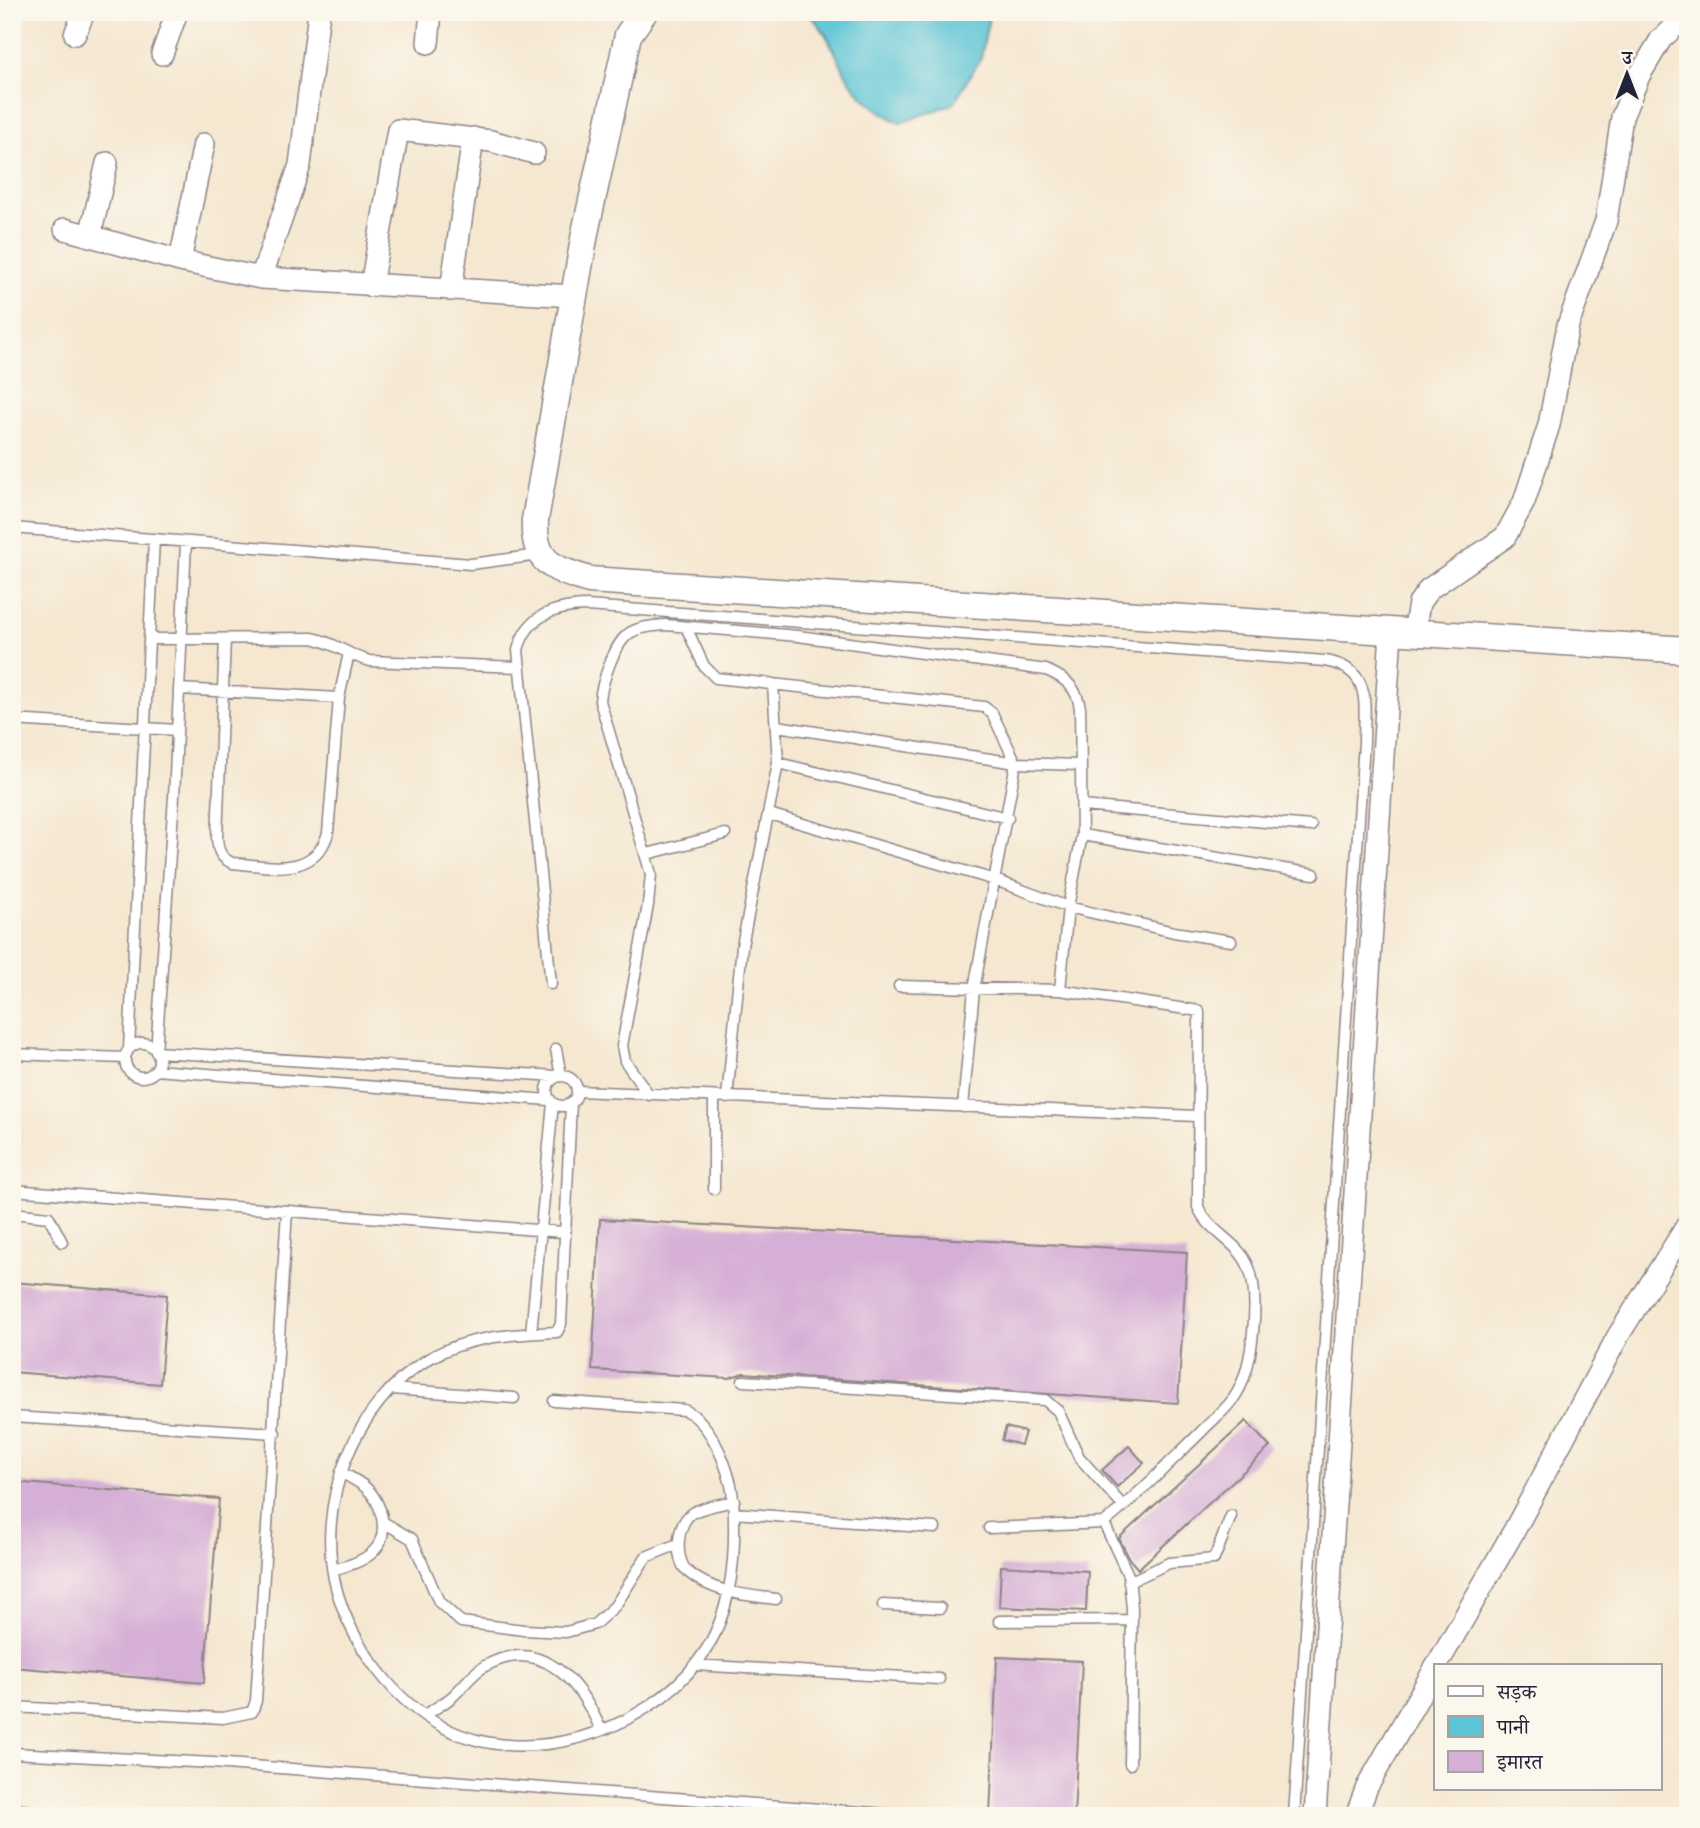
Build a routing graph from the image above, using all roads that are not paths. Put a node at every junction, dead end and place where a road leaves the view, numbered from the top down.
1 (84, 12) edge
2 (177, 12) edge
3 (319, 12) edge
4 (431, 12) edge
5 (644, 12) edge
6 (1688, 21) edge
7 (75, 34) dead end
8 (428, 43) dead end
9 (162, 54) dead end
10 (472, 138) junction
11 (205, 144) dead end
12 (534, 153) dead end
13 (107, 163) dead end
14 (65, 229) dead end
15 (90, 236) junction
16 (180, 261) junction
17 (261, 278) junction
18 (371, 286) junction
19 (451, 290) junction
20 (574, 296) junction
21 (12, 528) edge
22 (154, 539) junction
23 (186, 542) junction
24 (540, 555) junction
25 (686, 627) junction
26 (1403, 632) junction
27 (151, 639) junction
28 (181, 639) junction
29 (225, 639) junction
30 (1688, 650) edge
31 (349, 653) junction
32 (520, 667) junction
33 (773, 684) junction
34 (179, 689) junction
35 (225, 691) junction
36 (339, 698) junction
37 (12, 720) edge
38 (778, 726) junction
39 (147, 729) junction
40 (177, 730) junction
41 (778, 763) junction
42 (1016, 763) junction
43 (1079, 765) junction
44 (1082, 806) junction
45 (769, 814) junction
46 (1008, 818) junction
47 (1311, 826) dead end
48 (725, 834) dead end
49 (1082, 835) junction
50 (648, 854) junction
51 (1314, 874) dead end
52 (995, 880) junction
53 (1068, 907) junction
54 (1231, 941) dead end
55 (551, 984) dead end
56 (899, 986) dead end
57 (974, 989) junction
58 (1060, 990) junction
59 (556, 1049) dead end
60 (156, 1052) junction
61 (12, 1054) edge
62 (127, 1054) junction
63 (155, 1070) junction
64 (559, 1076) junction
65 (577, 1091) junction
66 (649, 1095) junction
67 (714, 1098) junction
68 (727, 1098) junction
69 (551, 1101) junction
70 (571, 1104) junction
71 (963, 1107) junction
72 (1197, 1116) junction
73 (714, 1189) dead end
74 (12, 1190) edge
75 (287, 1211) junction
76 (12, 1213) edge
77 (1688, 1224) edge
78 (542, 1230) junction
79 (563, 1232) junction
80 (62, 1242) dead end
81 (531, 1334) junction
82 (743, 1381) dead end
83 (392, 1389) junction
84 (514, 1398) dead end
85 (554, 1401) dead end
86 (12, 1417) edge
87 (275, 1433) junction
88 (341, 1472) junction
89 (1122, 1506) junction
90 (734, 1507) junction
91 (1231, 1516) dead end
92 (383, 1522) junction
93 (1104, 1523) junction
94 (935, 1528) dead end
95 (989, 1528) dead end
96 (678, 1544) junction
97 (333, 1570) junction
98 (1129, 1582) junction
99 (728, 1592) junction
100 (776, 1599) dead end
101 (883, 1605) dead end
102 (940, 1608) dead end
103 (1132, 1620) junction
104 (999, 1621) dead end
105 (524, 1630) junction
106 (521, 1655) junction
107 (1437, 1664) edge
108 (694, 1665) junction
109 (1434, 1669) edge
110 (939, 1679) dead end
111 (12, 1707) edge
112 (426, 1715) junction
113 (601, 1730) junction
114 (12, 1753) edge
115 (1130, 1764) dead end
116 (12, 1815) edge
117 (26, 1816) edge
118 (913, 1816) edge
119 (1294, 1816) edge
120 (1315, 1816) edge
121 (1356, 1816) edge

1 - 7 street
2 - 9 street
3 - 17 street
4 - 8 street
5 - 20 street
6 - 26 street
10 - 12 street
10 - 18 street
10 - 19 street
11 - 16 street
13 - 15 street
14 - 15 street
15 - 16 street
16 - 17 street
17 - 18 street
18 - 19 street
19 - 20 street
20 - 24 street
21 - 22 lane
22 - 23 lane
22 - 27 lane
23 - 24 lane
23 - 28 lane
24 - 26 street
25 - 33 lane
25 - 43 lane
25 - 50 lane
26 - 30 street
26 - 120 street
27 - 28 lane
27 - 39 lane
28 - 29 lane
28 - 34 lane
29 - 31 lane
29 - 35 lane
31 - 32 lane
31 - 36 lane
32 - 55 lane
32 - 119 lane
33 - 38 lane
33 - 42 lane
34 - 35 lane
34 - 40 lane
35 - 36 lane
35 - 36 lane
37 - 39 lane
38 - 41 lane
38 - 42 lane
39 - 40 lane
39 - 62 lane
40 - 60 lane
41 - 45 lane
41 - 46 lane
42 - 43 lane
42 - 46 lane
43 - 44 lane
44 - 47 lane
44 - 49 lane
45 - 52 lane
45 - 68 lane
46 - 52 lane
48 - 50 lane
49 - 51 lane
49 - 53 lane
50 - 66 lane
52 - 53 lane
52 - 57 lane
53 - 54 lane
53 - 58 lane
56 - 57 lane
57 - 58 lane
57 - 71 lane
58 - 72 lane
59 - 64 lane
60 - 62 lane
60 - 63 lane
60 - 64 lane
61 - 62 lane
62 - 63 lane
63 - 69 lane
64 - 65 lane
64 - 69 lane
65 - 66 lane
65 - 70 lane
66 - 67 lane
67 - 68 lane
67 - 73 lane
68 - 71 lane
69 - 70 lane
69 - 78 lane
70 - 79 lane
71 - 72 lane
72 - 89 lane
74 - 75 lane
75 - 78 lane
75 - 87 lane
76 - 80 lane
77 - 107 street
78 - 79 lane
78 - 81 lane
79 - 81 lane
81 - 83 lane
82 - 89 lane
83 - 84 lane
83 - 88 lane
85 - 90 lane
86 - 87 lane
87 - 111 lane
88 - 92 lane
88 - 97 lane
89 - 93 lane
90 - 94 lane
90 - 96 lane
90 - 99 lane
91 - 98 lane
92 - 97 lane
92 - 105 lane
93 - 95 lane
93 - 98 lane
96 - 99 lane
96 - 105 lane
97 - 112 lane
98 - 103 lane
99 - 100 lane
99 - 108 lane
101 - 102 lane
103 - 104 lane
103 - 115 lane
105 - 106 lane
106 - 112 lane
106 - 113 lane
108 - 110 lane
108 - 113 lane
109 - 121 street
112 - 113 lane
114 - 118 lane
116 - 117 street

